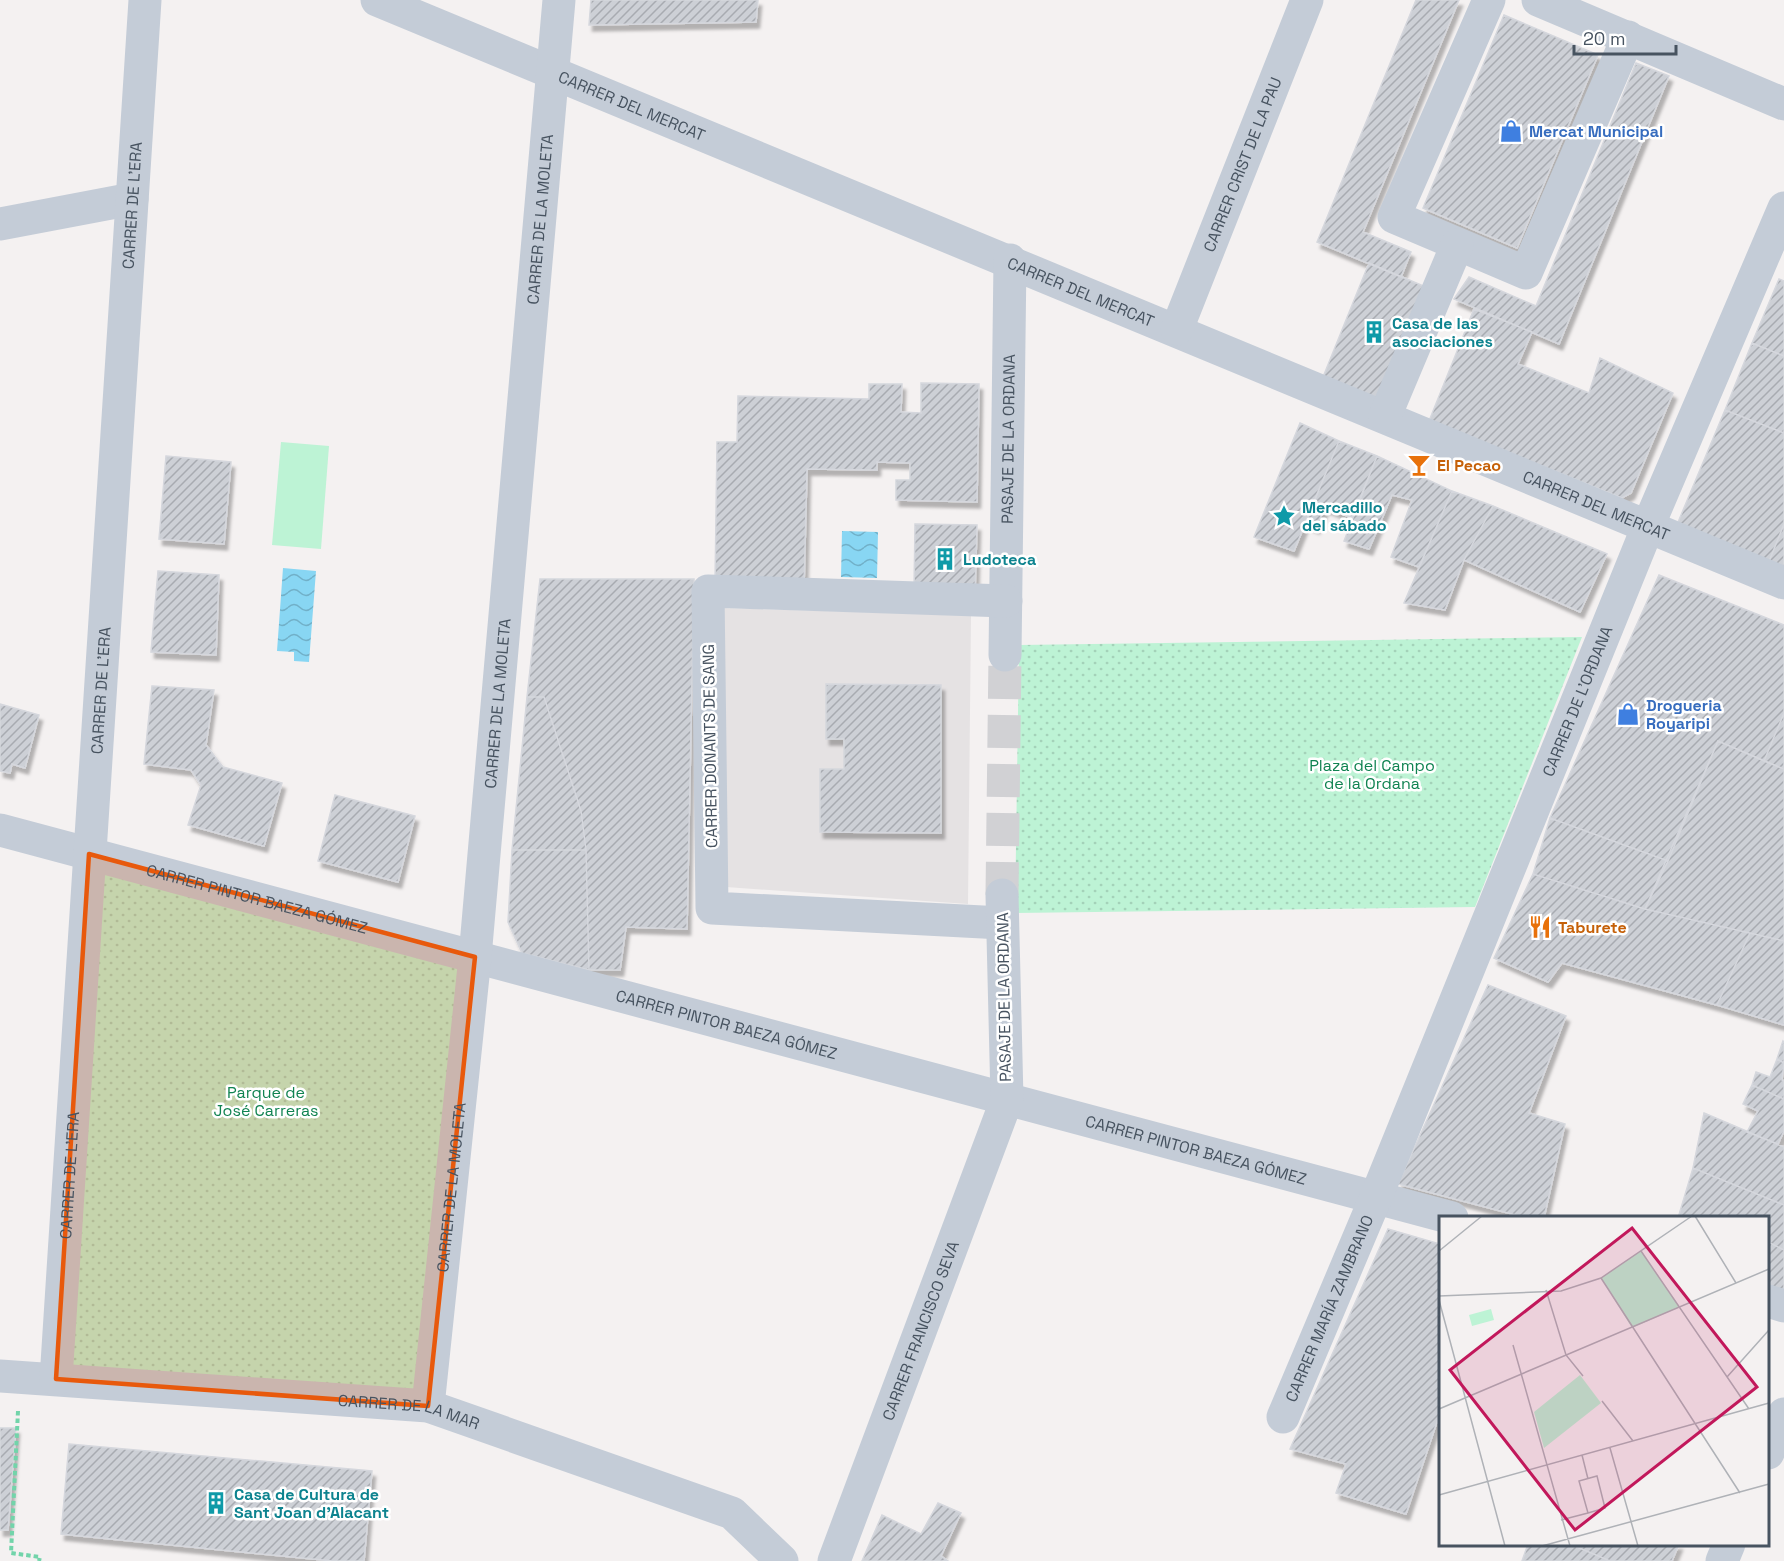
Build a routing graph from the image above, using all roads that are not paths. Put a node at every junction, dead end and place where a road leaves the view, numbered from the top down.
1 (145, 0) edge
2 (377, 0) edge
3 (559, 0) edge
4 (1307, 0) edge
5 (1489, 0) edge
6 (1538, 0) edge
7 (1628, 37) junction
8 (553, 71) junction
9 (1784, 104) edge
10 (132, 199) junction
11 (1784, 208) edge
12 (0, 224) edge
13 (1457, 245) junction
14 (1010, 260) junction
15 (1177, 329) junction
16 (1385, 416) junction
17 (1648, 524) junction
18 (1784, 583) edge
19 (1006, 601) junction
20 (1005, 655) tunnel mouth
21 (0, 830) edge
22 (88, 854) junction
23 (1002, 909) joint
24 (475, 957) junction
25 (1006, 1099) junction
26 (1376, 1197) junction
27 (1445, 1216) edge
28 (1769, 1302) edge
29 (1784, 1306) edge
30 (9, 1376) edge
31 (56, 1380) junction
32 (428, 1406) junction
33 (1784, 1414) edge
34 (1283, 1417) dead end
35 (1769, 1448) edge
36 (1729, 1546) edge
37 (782, 1561) edge
38 (834, 1561) edge
39 (1722, 1561) edge

1 - 10 street, CARRER DE L’ERA
2 - 8 street, CARRER DEL MERCAT
3 - 8 street, CARRER DE LA MOLETA
4 - 15 street, CARRER CRIST DE LA PAU
5 - 13 street
6 - 7 street
7 - 9 street
7 - 13 street
8 - 14 street, CARRER DEL MERCAT
8 - 24 street, CARRER DE LA MOLETA
10 - 12 street
10 - 22 street, CARRER DE L’ERA
11 - 17 street, CARRER DE L'ORDANA
13 - 16 street
14 - 15 street, CARRER DEL MERCAT
14 - 19 street, PASAJE DE LA ORDANA
15 - 16 street, CARRER DEL MERCAT
16 - 17 street, CARRER DEL MERCAT
17 - 18 street, CARRER DEL MERCAT
17 - 26 street, CARRER DE L'ORDANA
19 - 20 street, PASAJE DE LA ORDANA
19 - 23 street, CARRER DONANTS DE SANG
21 - 22 street, CARRER PINTOR BAEZA GÓMEZ
22 - 24 street, CARRER PINTOR BAEZA GÓMEZ
22 - 31 street, CARRER DE L’ERA
23 - 25 street, PASAJE DE LA ORDANA
24 - 25 street, CARRER PINTOR BAEZA GÓMEZ
24 - 32 street, CARRER DE LA MOLETA
25 - 26 street, CARRER PINTOR BAEZA GÓMEZ
25 - 38 street, CARRER FRANCISCO SEVA
26 - 27 street, CARRER PINTOR BAEZA GÓMEZ
26 - 34 street, CARRER MARÍA ZAMBRANO
28 - 29 street
30 - 31 street, CARRER DE LA MAR
31 - 32 street, CARRER DE LA MAR
32 - 37 street, CARRER DE LA MAR
33 - 35 street
36 - 39 street

